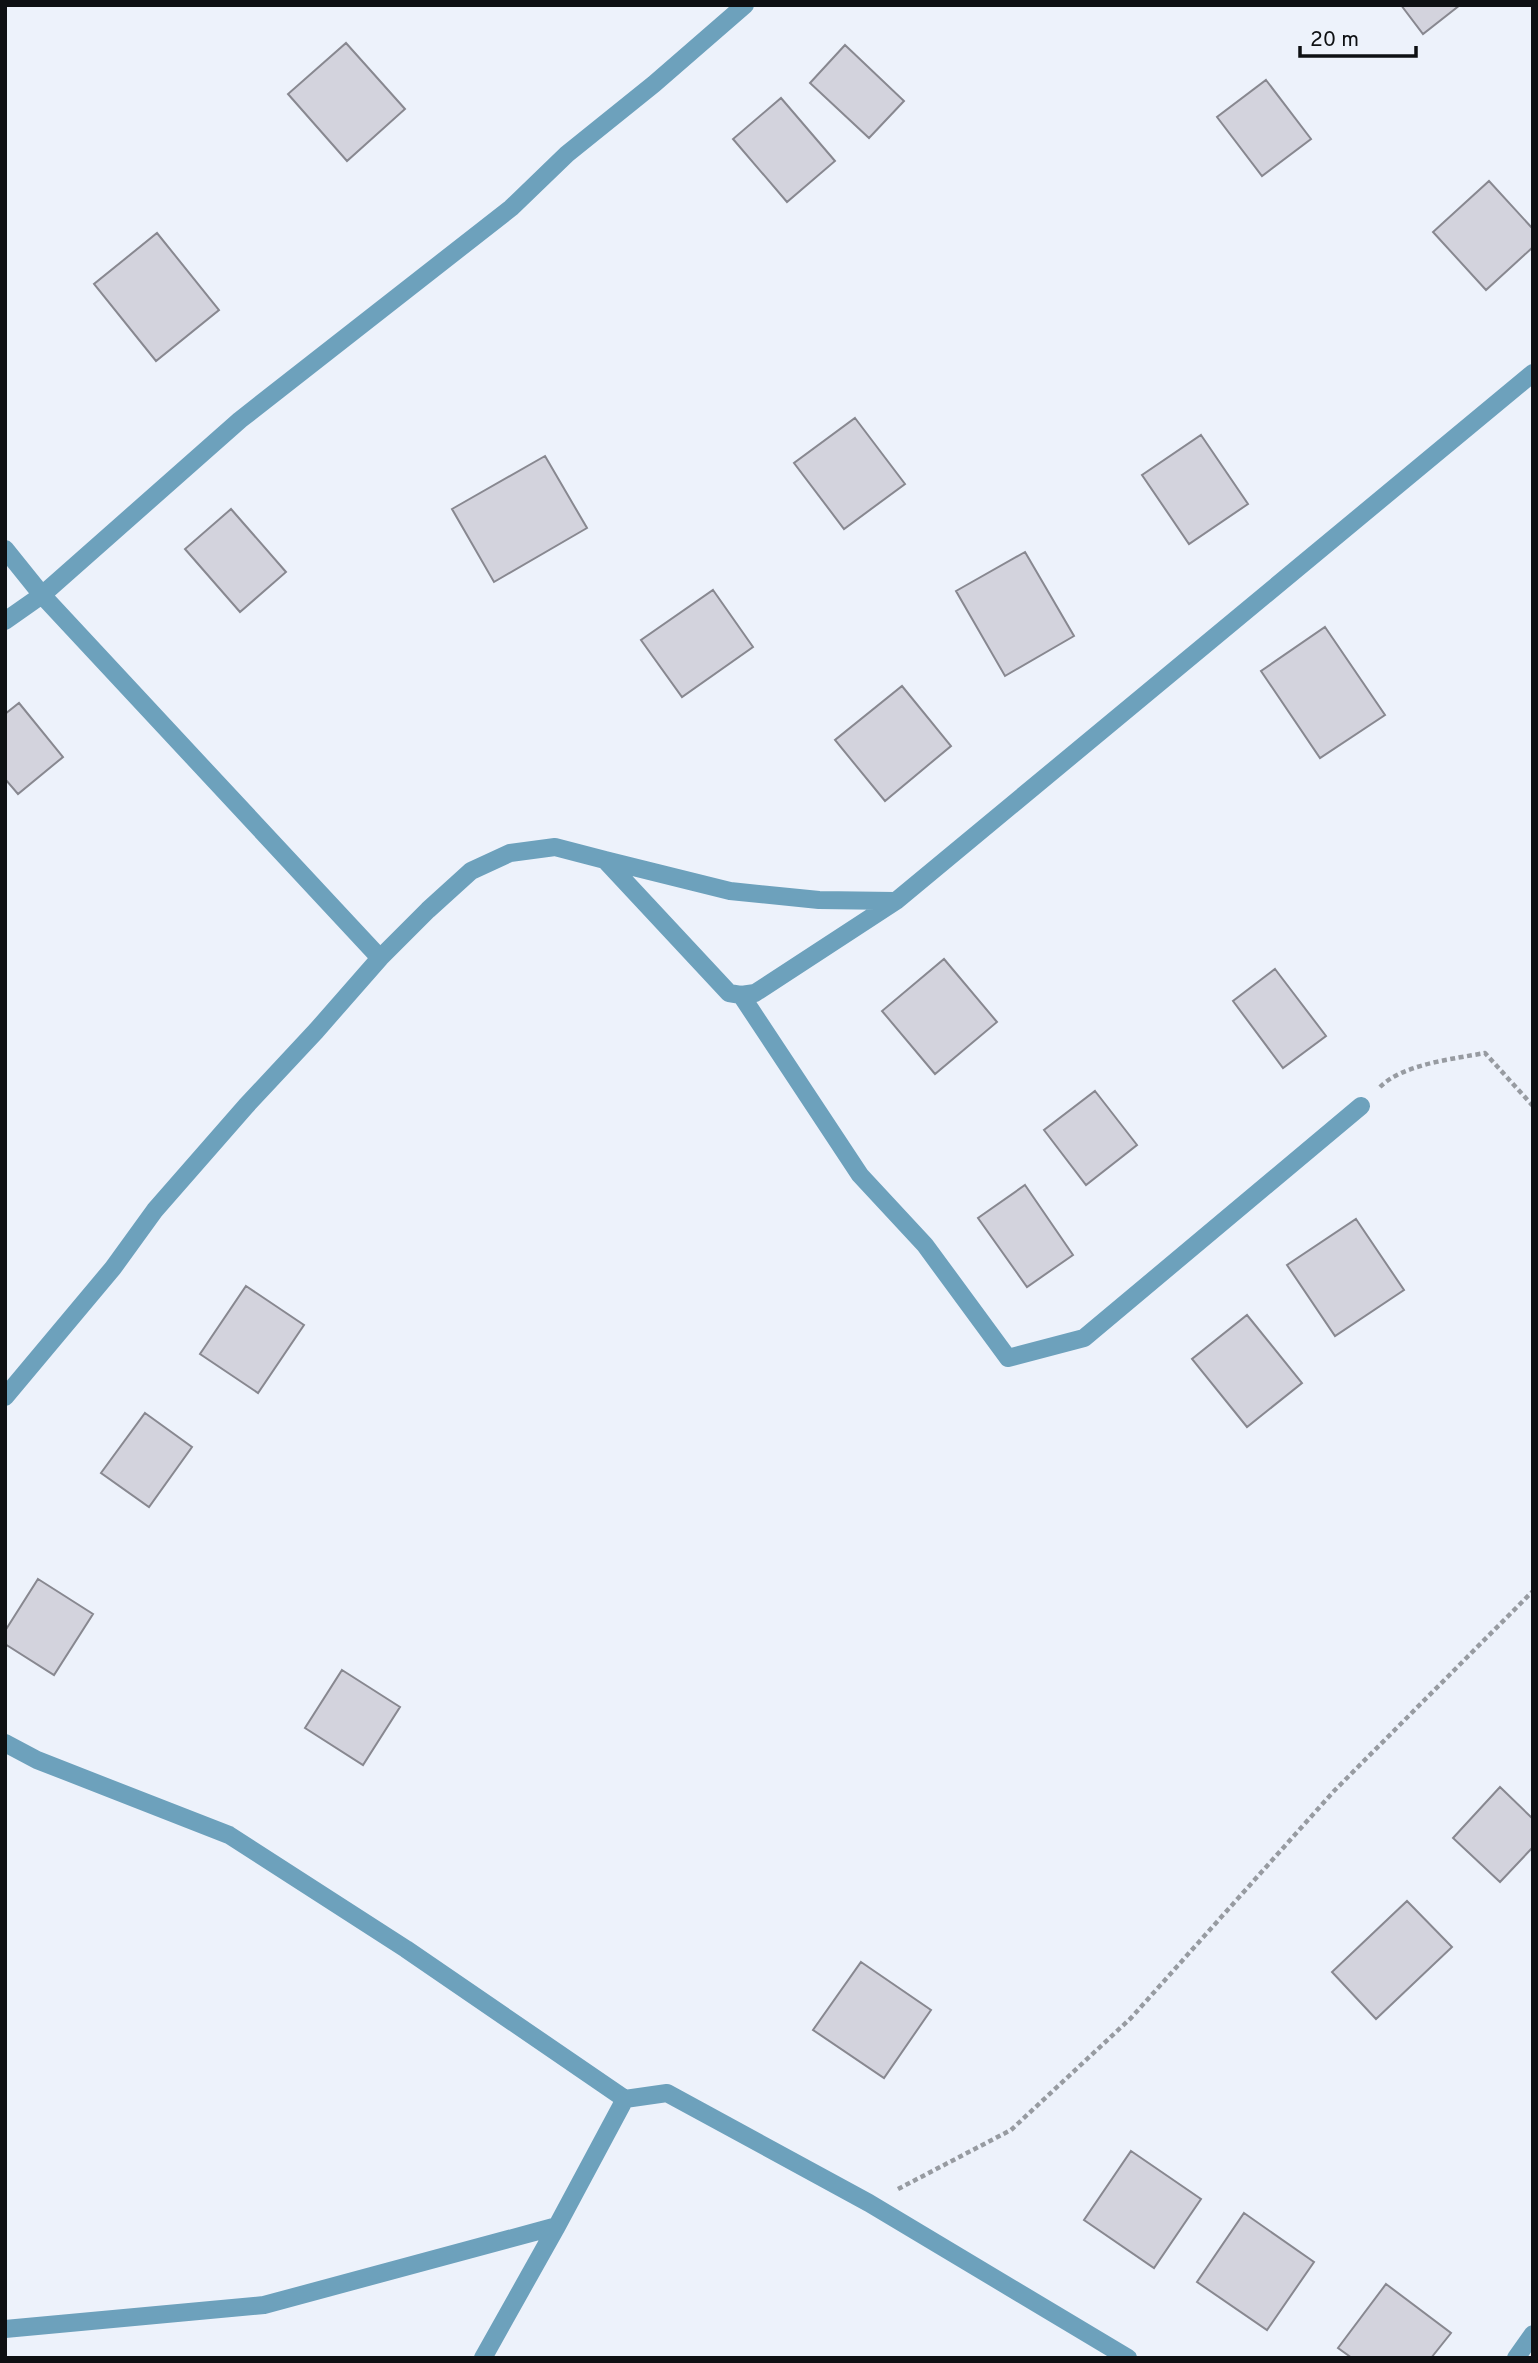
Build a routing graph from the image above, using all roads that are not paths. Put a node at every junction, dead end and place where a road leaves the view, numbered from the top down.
1 (745, 5) edge
2 (1533, 373) edge
3 (5, 549) edge
4 (42, 595) junction
5 (5, 621) edge
6 (605, 860) junction
7 (896, 901) junction
8 (380, 958) junction
9 (741, 995) junction
10 (1361, 1106) road end
11 (5, 1397) edge
12 (5, 1743) edge
13 (625, 2099) junction
14 (557, 2226) junction
15 (5, 2329) edge
16 (1533, 2334) edge
17 (484, 2357) edge
18 (1128, 2358) edge
19 (1516, 2358) edge

1 - 4 lane
2 - 7 lane
3 - 4 lane
4 - 5 lane
4 - 8 lane
6 - 7 lane
6 - 8 lane
6 - 9 lane
7 - 9 lane
8 - 11 lane
9 - 10 lane
12 - 13 lane
13 - 14 lane
13 - 18 lane
14 - 15 lane
14 - 17 lane
16 - 19 lane

